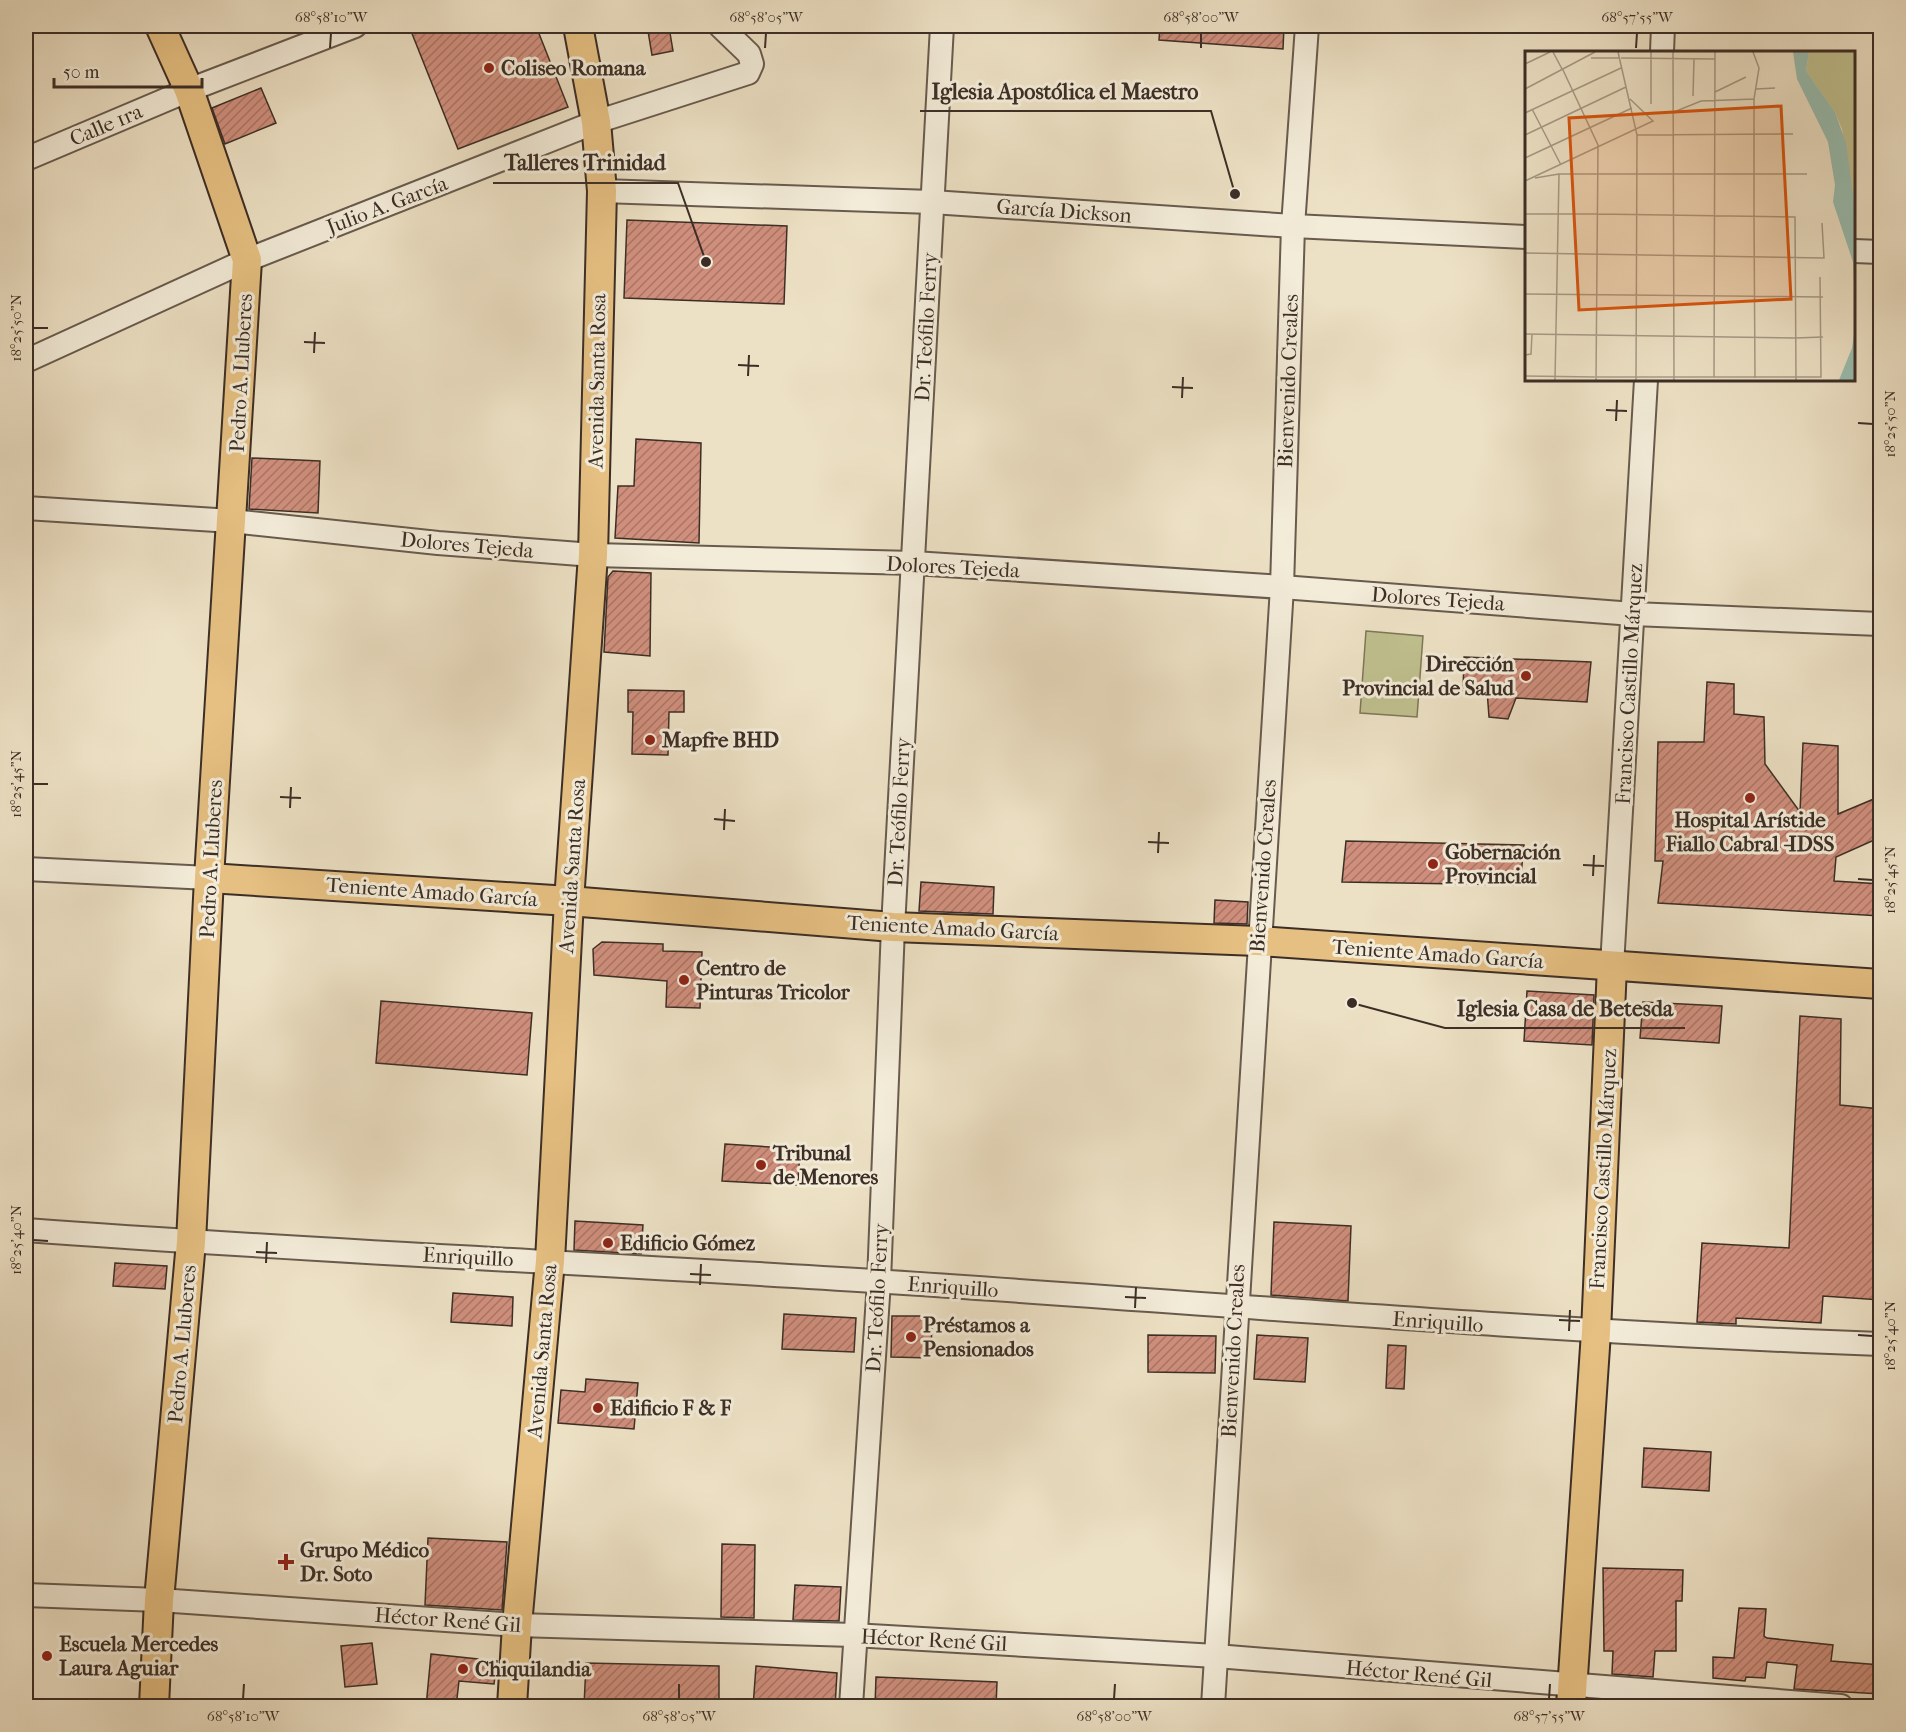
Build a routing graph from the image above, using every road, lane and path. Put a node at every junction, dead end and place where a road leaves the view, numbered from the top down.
1 (160, 26) edge
2 (355, 26) edge
3 (578, 26) edge
4 (720, 26) edge
5 (942, 26) edge
6 (1307, 26) edge
7 (1664, 26) edge
8 (1662, 51) edge
9 (189, 90) junction
10 (596, 122) junction
11 (26, 159) edge
12 (602, 191) junction
13 (932, 201) junction
14 (1293, 226) junction
15 (1525, 237) edge
16 (1855, 250) edge
17 (1881, 252) edge
18 (247, 260) junction
19 (26, 361) edge
20 (1646, 381) edge
21 (26, 508) edge
22 (232, 521) junction
23 (593, 555) junction
24 (914, 563) junction
25 (1282, 587) junction
26 (1633, 614) junction
27 (1881, 624) edge
28 (26, 869) edge
29 (209, 878) junction
30 (569, 901) junction
31 (893, 927) junction
32 (1258, 941) junction
33 (1612, 966) junction
34 (1881, 984) edge
35 (26, 1230) edge
36 (191, 1242) junction
37 (550, 1261) junction
38 (879, 1281) junction
39 (1236, 1308) junction
40 (1596, 1332) junction
41 (1881, 1344) edge
42 (26, 1595) edge
43 (159, 1600) junction
44 (517, 1625) junction
45 (853, 1635) junction
46 (1216, 1656) junction
47 (1572, 1697) edge
48 (154, 1707) edge
49 (512, 1707) edge
50 (850, 1707) edge
51 (1213, 1707) edge
52 (1841, 1707) edge

1 - 9 main road, Pedro A. Lluberes
2 - 9 street, Calle 1ra
3 - 10 main road, Avenida Santa Rosa
4 - 10 street, Julio A. García
5 - 13 street, Dr. Teófilo Ferry
6 - 14 street, Bienvenido Creales
7 - 8 street
9 - 11 street, Calle 1ra
9 - 18 main road, Pedro A. Lluberes
10 - 12 main road, Avenida Santa Rosa
10 - 18 street, Julio A. García
12 - 13 street, García Dickson
12 - 23 main road, Avenida Santa Rosa
13 - 14 street, García Dickson
13 - 24 street, Dr. Teófilo Ferry
14 - 15 street, García Dickson
14 - 25 street, Bienvenido Creales
16 - 17 street
18 - 19 street, Julio A. García
18 - 22 main road, Pedro A. Lluberes
20 - 26 street, Francisco Castillo Márquez
21 - 22 street, Dolores Tejeda
22 - 23 street, Dolores Tejeda
22 - 29 main road, Pedro A. Lluberes
23 - 24 street, Dolores Tejeda
23 - 30 main road, Avenida Santa Rosa
24 - 25 street, Dolores Tejeda
24 - 31 street, Dr. Teófilo Ferry
25 - 26 street, Dolores Tejeda
25 - 32 street, Bienvenido Creales
26 - 27 street, Dolores Tejeda
26 - 33 street, Francisco Castillo Márquez
28 - 29 street, Teniente Amado García
29 - 30 main road, Teniente Amado García
29 - 36 main road, Pedro A. Lluberes
30 - 31 main road, Teniente Amado García
30 - 37 main road, Avenida Santa Rosa
31 - 32 main road, Teniente Amado García
31 - 38 street, Dr. Teófilo Ferry
32 - 33 main road, Teniente Amado García
32 - 39 street, Bienvenido Creales
33 - 34 main road, Teniente Amado García
33 - 40 main road, Francisco Castillo Márquez
35 - 36 street, Enriquillo
36 - 37 street, Enriquillo
36 - 43 main road, Pedro A. Lluberes
37 - 38 street, Enriquillo
37 - 44 main road, Avenida Santa Rosa
38 - 39 street, Enriquillo
38 - 45 street, Dr. Teófilo Ferry
39 - 40 street, Enriquillo
39 - 46 street, Bienvenido Creales
40 - 41 street, Enriquillo
40 - 47 main road, Francisco Castillo Márquez
42 - 43 street, Héctor René Gil
43 - 44 street, Héctor René Gil
43 - 48 main road, Pedro A. Lluberes
44 - 45 street, Héctor René Gil
44 - 49 main road, Avenida Santa Rosa
45 - 46 street, Héctor René Gil
45 - 50 street, Dr. Teófilo Ferry
46 - 47 street, Héctor René Gil
46 - 51 street, Bienvenido Creales
47 - 52 street, Héctor René Gil

